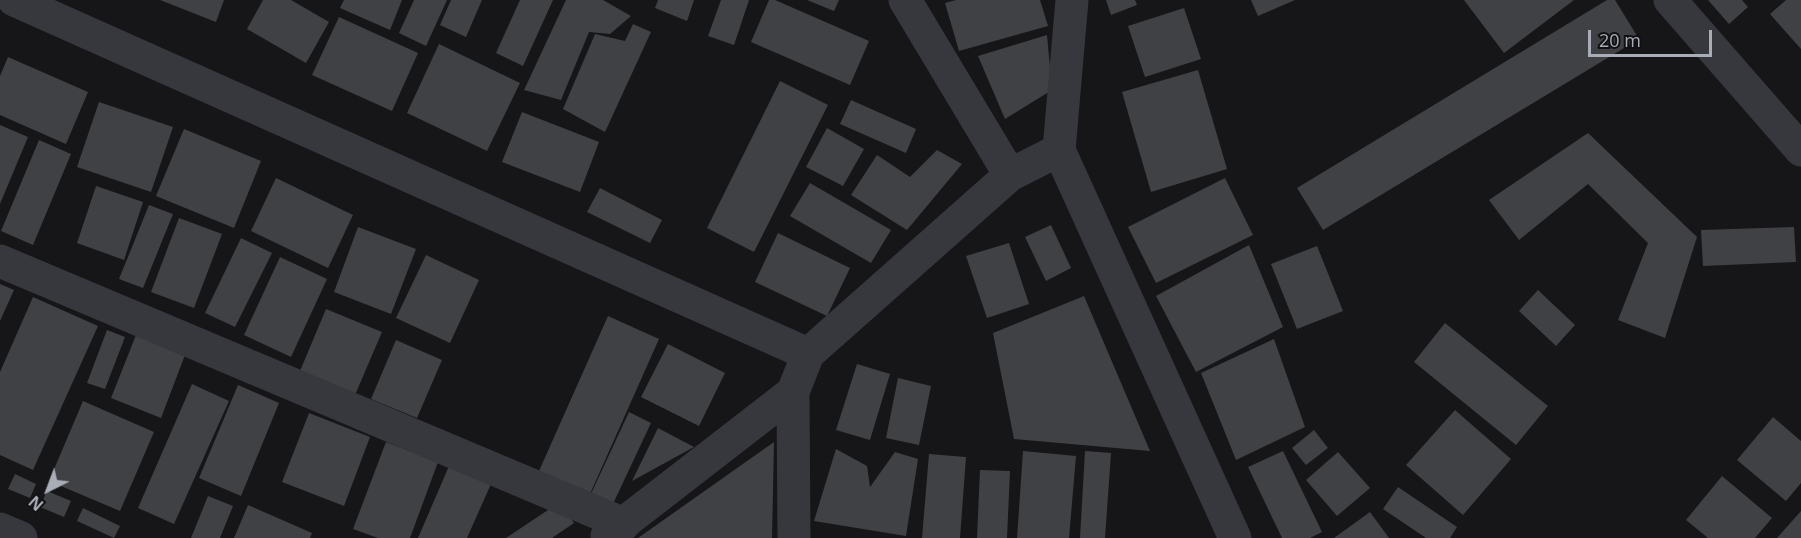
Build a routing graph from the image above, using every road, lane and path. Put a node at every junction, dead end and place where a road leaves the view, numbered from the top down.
1 (14, 0) edge
2 (906, 0) edge
3 (1072, 0) edge
4 (1670, 0) edge
5 (1059, 150) junction
6 (1801, 150) edge
7 (1010, 175) junction
8 (0, 261) edge
9 (808, 354) junction
10 (794, 392) junction
11 (0, 529) edge
12 (614, 531) edge
13 (21, 538) edge
14 (794, 538) edge
15 (1236, 538) edge

1 - 9 street
2 - 7 street
3 - 5 street
4 - 6 street
5 - 7 street
5 - 15 street
7 - 9 street
8 - 12 street
9 - 10 street
10 - 12 street
10 - 14 street
11 - 13 street

